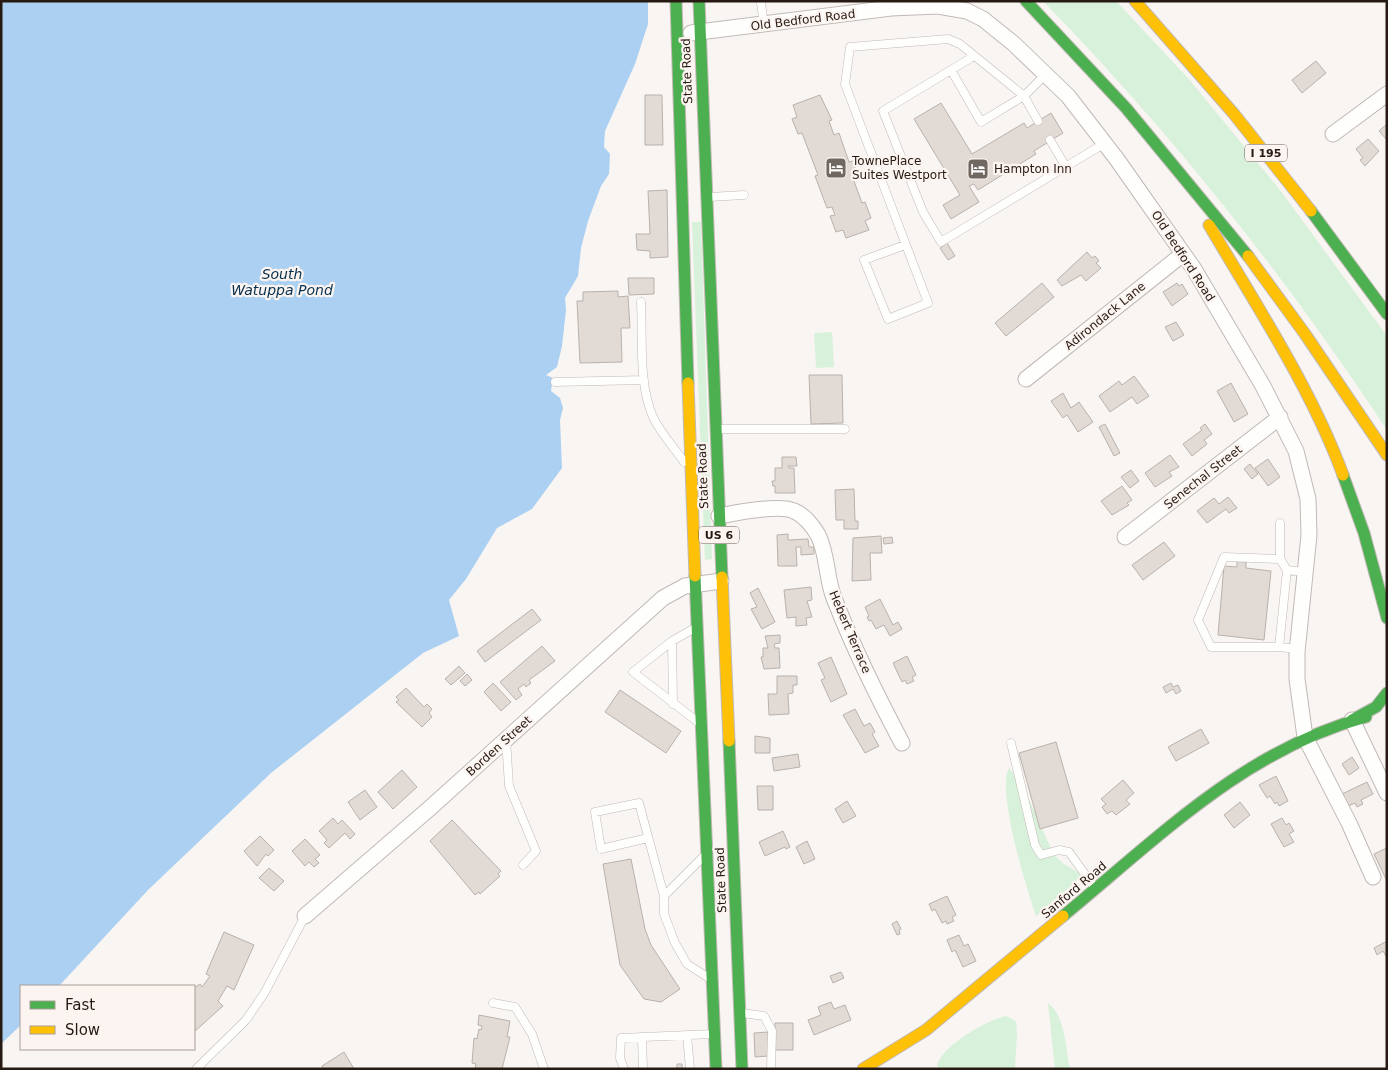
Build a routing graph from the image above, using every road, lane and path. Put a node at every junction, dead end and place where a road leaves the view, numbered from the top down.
1 (676, 1) edge
2 (699, 1) edge
3 (1026, 1) edge
4 (1135, 1) edge
5 (762, 3) dead end
6 (764, 26) junction
7 (700, 32) junction
8 (678, 35) junction
9 (974, 56) junction
10 (951, 70) junction
11 (1046, 74) junction
12 (1387, 94) edge
13 (1024, 96) junction
14 (1038, 121) dead end
15 (1333, 134) dead end
16 (1050, 140) dead end
17 (1105, 143) junction
18 (1176, 163) junction
19 (1066, 167) junction
20 (744, 195) dead end
21 (706, 202) junction
22 (683, 209) junction
23 (905, 245) junction
24 (1183, 254) junction
25 (642, 302) dead end
26 (1387, 314) edge
27 (1026, 378) dead end
28 (644, 380) junction
29 (555, 382) dead end
30 (1280, 416) junction
31 (845, 429) dead end
32 (715, 430) junction
33 (1387, 456) edge
34 (691, 472) junction
35 (718, 516) junction
36 (1280, 523) dead end
37 (1125, 537) dead end
38 (1280, 559) junction
39 (1286, 570) junction
40 (1305, 572) junction
41 (721, 581) junction
42 (696, 584) junction
43 (1386, 613) edge
44 (698, 625) junction
45 (672, 641) junction
46 (1279, 647) junction
47 (1297, 649) junction
48 (1387, 693) edge
49 (673, 704) junction
50 (1387, 712) edge
51 (1352, 720) junction
52 (702, 725) junction
53 (1304, 737) junction
54 (506, 739) junction
55 (902, 742) dead end
56 (1011, 743) dead end
57 (1387, 793) edge
58 (648, 838) junction
59 (708, 852) junction
60 (523, 865) dead end
61 (1373, 877) dead end
62 (1096, 890) junction
63 (664, 896) junction
64 (305, 916) joint
65 (713, 980) junction
66 (493, 1002) dead end
67 (740, 1013) junction
68 (715, 1034) junction
69 (687, 1035) junction
70 (642, 1037) junction
71 (196, 1069) edge
72 (544, 1069) edge
73 (624, 1069) edge
74 (643, 1069) edge
75 (690, 1069) edge
76 (716, 1069) edge
77 (742, 1069) edge
78 (771, 1069) edge
79 (863, 1069) edge

1 - 8 main road, State Road / US 6
2 - 7 main road, State Road / US 6
3 - 18 main road
4 - 26 main road, I 195
5 - 6 lane
6 - 7 street, Old Bedford Road
6 - 11 street, Old Bedford Road
7 - 8 street, Old Bedford Road
7 - 21 main road, State Road / US 6
8 - 22 main road, State Road / US 6
9 - 10 lane
9 - 13 lane
9 - 23 lane
10 - 13 lane
10 - 19 lane
11 - 13 lane
11 - 17 street, Old Bedford Road
12 - 15 street
13 - 14 lane
16 - 19 lane
17 - 19 lane
17 - 24 street, Old Bedford Road
18 - 33 main road
18 - 43 main road
20 - 21 lane
21 - 22 street
21 - 32 main road, State Road / US 6
22 - 34 main road, State Road / US 6
23 - 23 lane
24 - 27 street, Adirondack Lane
24 - 30 street, Old Bedford Road
25 - 28 lane
28 - 29 lane
28 - 34 lane
30 - 37 street, Senechal Street
30 - 40 street, Old Bedford Road
31 - 32 lane
32 - 35 main road, State Road / US 6
34 - 42 main road, State Road / US 6
35 - 41 main road, State Road / US 6
35 - 55 street, Hebert Terrace
36 - 38 lane
38 - 39 lane
38 - 46 lane
39 - 40 lane
39 - 46 lane
40 - 47 street, Old Bedford Road
41 - 42 street, Borden Street
41 - 67 main road, State Road / US 6
42 - 44 main road, State Road / US 6
42 - 54 street, Borden Street
44 - 45 lane
44 - 52 main road, State Road / US 6
45 - 49 lane
45 - 49 lane
46 - 47 lane
47 - 53 street, Old Bedford Road
48 - 51 main road
49 - 52 lane
50 - 51 main road
51 - 53 main road
51 - 57 street
52 - 59 main road, State Road / US 6
53 - 61 street
53 - 62 main road, Sanford Road
54 - 60 lane
54 - 64 street, Borden Street
56 - 62 lane
58 - 58 lane
58 - 63 lane
59 - 63 lane
59 - 65 main road, State Road / US 6
62 - 79 main road, Sanford Road
63 - 65 lane
64 - 71 lane
65 - 68 main road, State Road / US 6
66 - 72 lane
67 - 77 main road, State Road / US 6
67 - 78 lane
68 - 69 lane
68 - 76 main road, State Road / US 6
69 - 70 lane
69 - 75 lane
70 - 73 lane
70 - 74 lane

